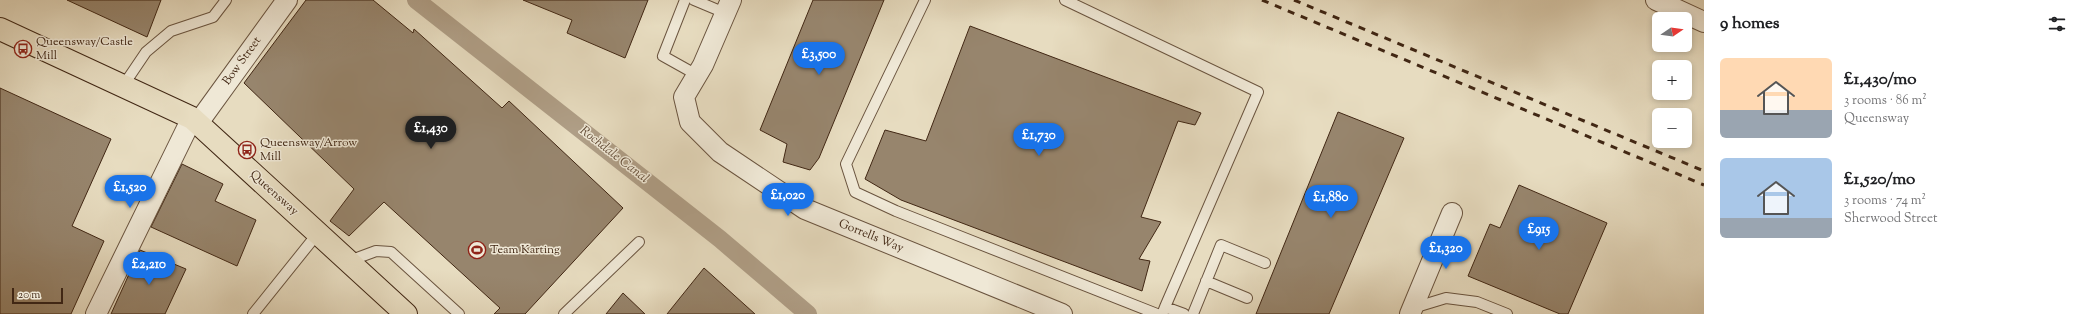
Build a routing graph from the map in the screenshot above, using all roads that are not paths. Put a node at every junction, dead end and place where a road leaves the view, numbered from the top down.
1 (226, 0) edge
2 (287, 0) edge
3 (685, 0) edge
4 (694, 0) edge
5 (925, 0) edge
6 (1065, 0) edge
7 (1656, 0) edge
8 (728, 7) edge
9 (1704, 22) edge
10 (0, 29) edge
11 (697, 75) junction
12 (123, 86) junction
13 (195, 120) junction
14 (1452, 213) dead end
15 (318, 233) junction
16 (639, 242) dead end
17 (348, 261) junction
18 (1265, 263) dead end
19 (1206, 281) junction
20 (1247, 298) dead end
21 (1412, 311) edge
22 (1162, 312) edge
23 (96, 314) edge
24 (253, 314) edge
25 (406, 314) edge
26 (459, 314) edge
27 (564, 314) edge
28 (1062, 314) edge
29 (1184, 314) edge
30 (1193, 314) edge
31 (1507, 314) edge

1 - 12 lane
2 - 13 street, Bow Street
3 - 11 lane
4 - 8 lane
5 - 22 lane
6 - 22 lane
7 - 9 street
8 - 11 street, Gorrells Way
10 - 12 main road, Queensway
11 - 28 street, Gorrells Way
12 - 13 main road, Queensway
13 - 15 main road, Queensway
13 - 23 street, Bow Street
14 - 21 street
15 - 17 main road, Queensway
15 - 24 lane
16 - 27 lane
17 - 25 main road, Queensway
17 - 26 lane
18 - 19 lane
19 - 20 lane
19 - 30 lane
21 - 31 lane
22 - 29 lane

